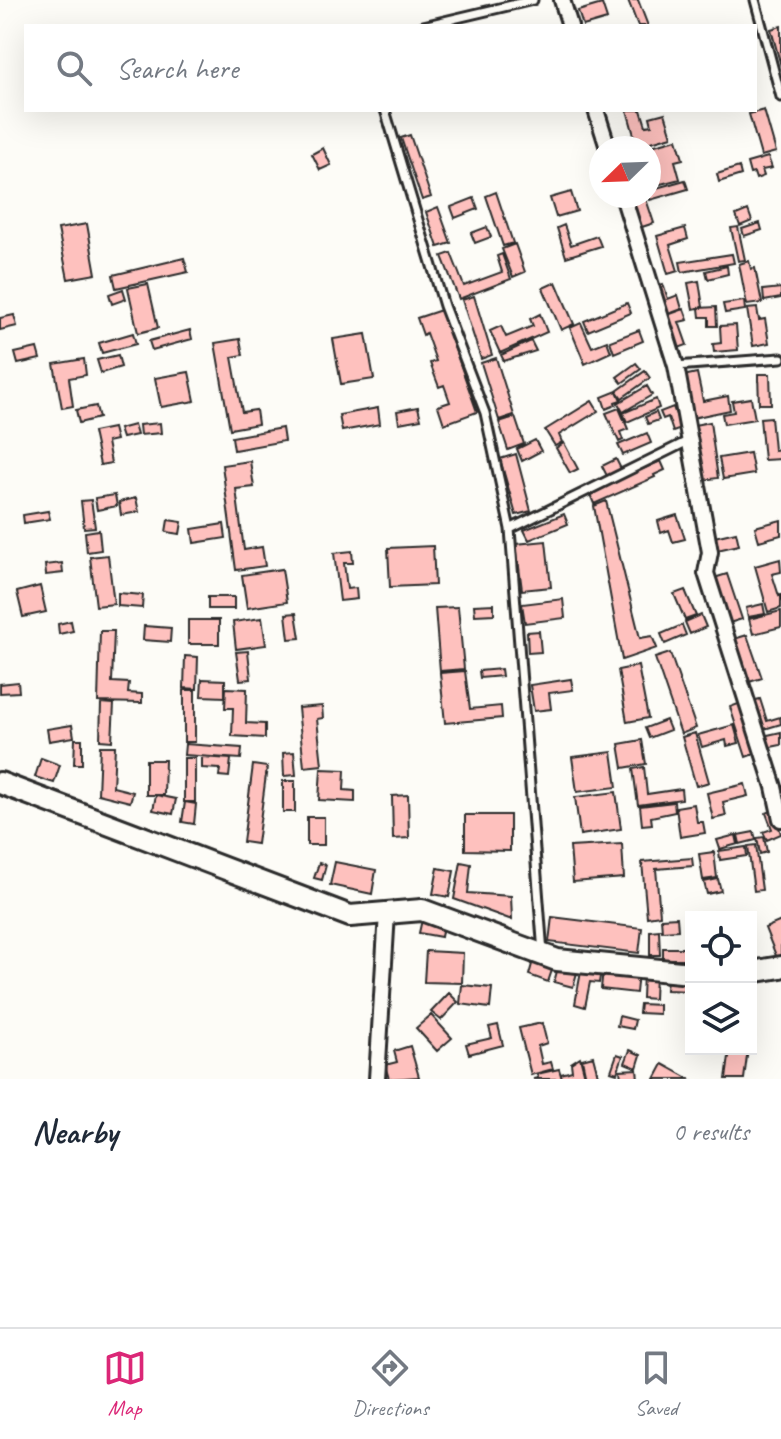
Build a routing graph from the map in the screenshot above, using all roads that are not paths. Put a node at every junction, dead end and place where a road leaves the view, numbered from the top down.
1 (533, 0) edge
2 (562, 0) edge
3 (755, 0) edge
4 (431, 24) edge
5 (569, 24) edge
6 (781, 97) edge
7 (386, 112) edge
8 (597, 112) edge
9 (604, 136) edge
10 (627, 208) edge
11 (781, 358) edge
12 (676, 366) junction
13 (688, 441) junction
14 (510, 529) junction
15 (0, 783) edge
16 (781, 819) edge
17 (387, 913) junction
18 (544, 955) junction
19 (781, 967) edge
20 (757, 971) edge
21 (685, 972) edge
22 (377, 1079) edge

1 - 4 lane
2 - 5 street
3 - 6 lane
7 - 14 lane
8 - 9 street
10 - 12 street
11 - 12 lane
12 - 13 street
13 - 14 lane
13 - 16 street
14 - 18 lane
15 - 17 street
17 - 18 street
17 - 22 street
18 - 21 street
19 - 20 street

